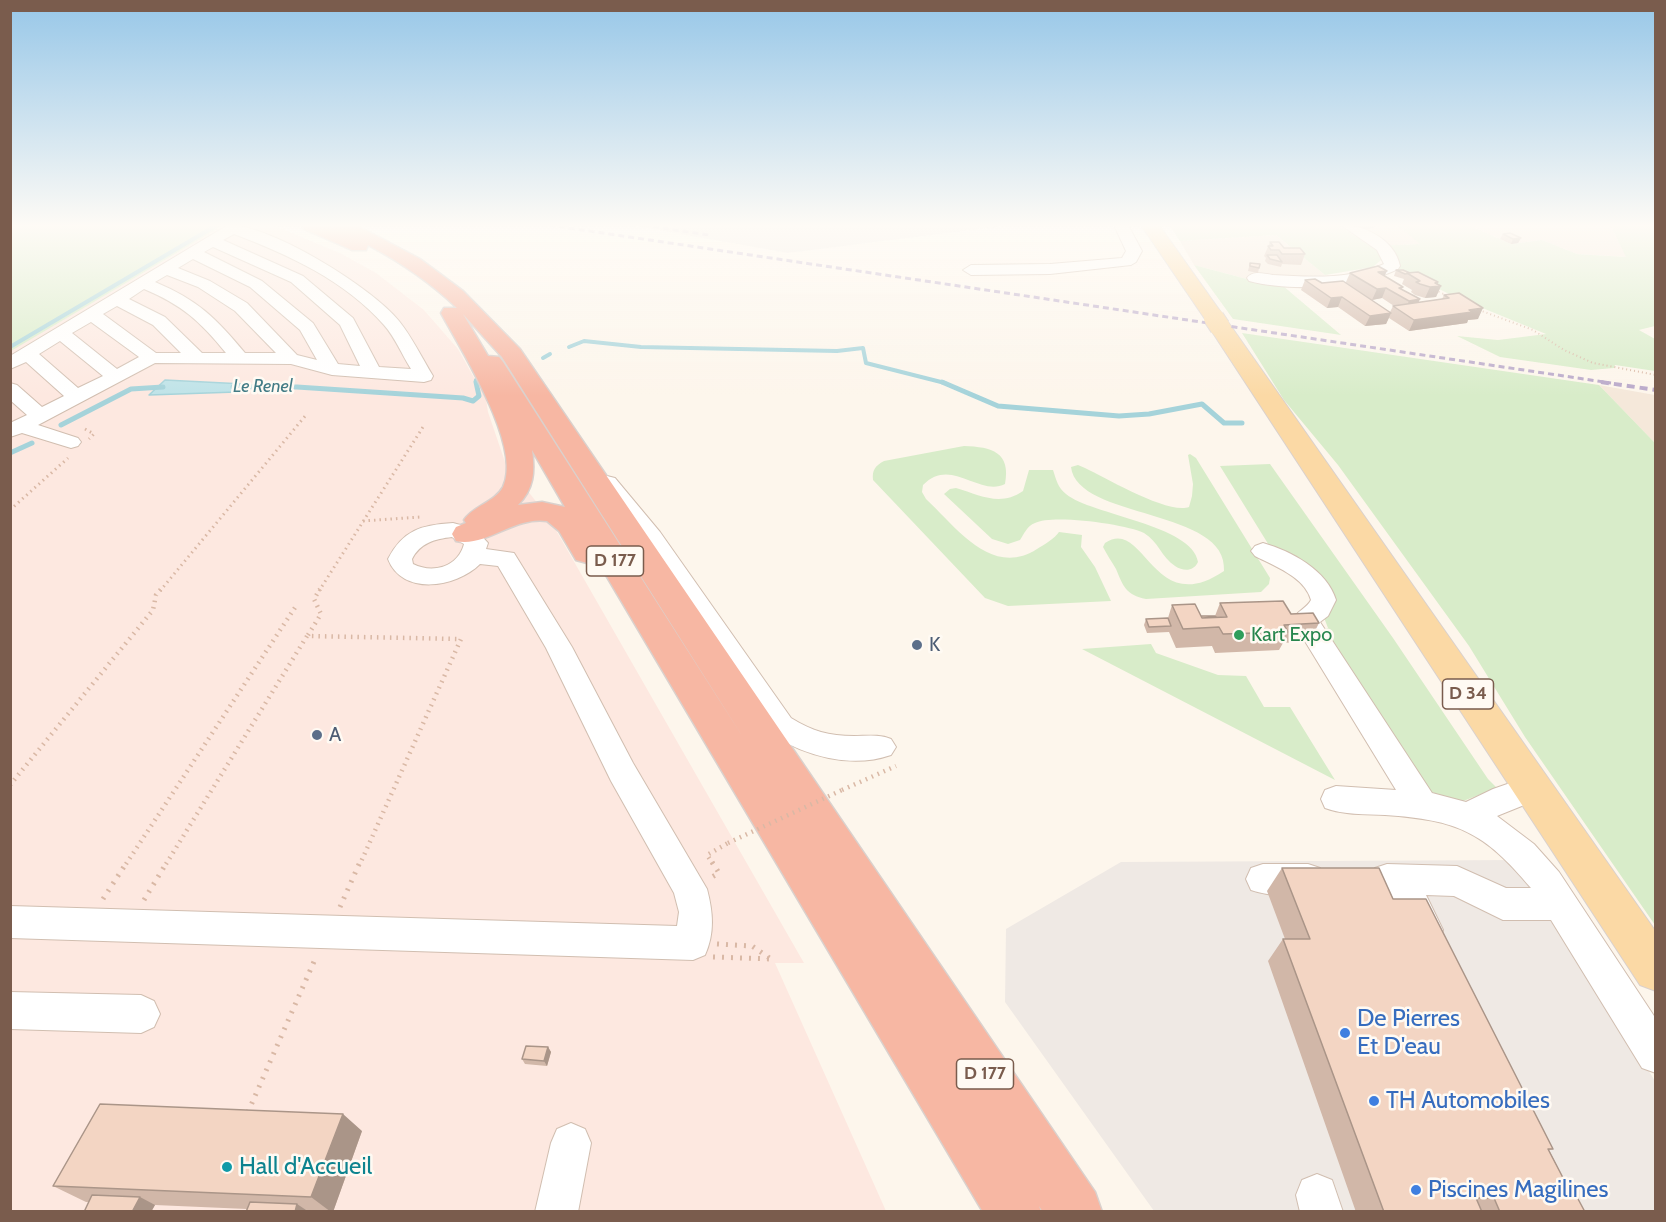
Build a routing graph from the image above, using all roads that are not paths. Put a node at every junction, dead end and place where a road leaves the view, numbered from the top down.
1 (145, 282) edge
2 (199, 282) edge
3 (252, 282) edge
4 (301, 282) edge
5 (344, 282) edge
6 (415, 282) edge
7 (440, 282) edge
8 (1189, 282) edge
9 (142, 284) junction
10 (117, 299) junction
11 (452, 313) junction
12 (92, 314) junction
13 (61, 333) junction
14 (27, 353) junction
15 (152, 358) junction
16 (197, 358) junction
17 (239, 358) junction
18 (291, 359) junction
19 (10, 364) edge
20 (332, 369) junction
21 (373, 373) junction
22 (116, 377) junction
23 (10, 389) edge
24 (77, 397) junction
25 (563, 430) junction
26 (50, 436) edge
27 (521, 464) junction
28 (550, 512) junction
29 (467, 540) junction
30 (1263, 552) dead end
31 (889, 757) road end
32 (1533, 788) junction
33 (1336, 799) dead end
34 (1422, 804) junction
35 (1470, 815) junction
36 (1263, 879) dead end
37 (1401, 879) junction
38 (1561, 904) junction
39 (10, 922) edge
40 (876, 947) junction
41 (1443, 962) edge
42 (1656, 970) edge
43 (10, 1010) edge
44 (141, 1014) dead end
45 (1656, 1054) edge
46 (571, 1143) dead end
47 (556, 1212) edge
48 (1002, 1212) edge
49 (1014, 1212) edge
50 (1074, 1212) edge
51 (1089, 1212) edge

1 - 9 street
2 - 18 street
3 - 20 street
4 - 21 street
5 - 21 street
6 - 11 highway, D 177
7 - 25 highway, D 177
8 - 32 main road, D 34
9 - 10 street
9 - 17 street
10 - 12 street
10 - 16 street
11 - 27 highway
11 - 40 highway, D 177
12 - 13 street
12 - 15 street
13 - 14 street
13 - 22 street
14 - 19 street
14 - 24 street
15 - 16 street
15 - 22 street
16 - 17 street
17 - 18 street
18 - 20 street
20 - 21 street
22 - 24 street
23 - 26 street
24 - 26 street
25 - 31 street
25 - 40 highway, D 177
27 - 28 highway
27 - 29 highway
28 - 29 highway
28 - 40 highway
29 - 39 street
30 - 34 street
32 - 35 street
32 - 42 main road, D 34
33 - 34 street
34 - 35 street
35 - 38 street
36 - 37 street
37 - 38 street
37 - 41 street
38 - 45 street
40 - 48 highway
40 - 49 highway, D 177
40 - 50 highway, D 177
40 - 51 highway
43 - 44 street
46 - 47 street

